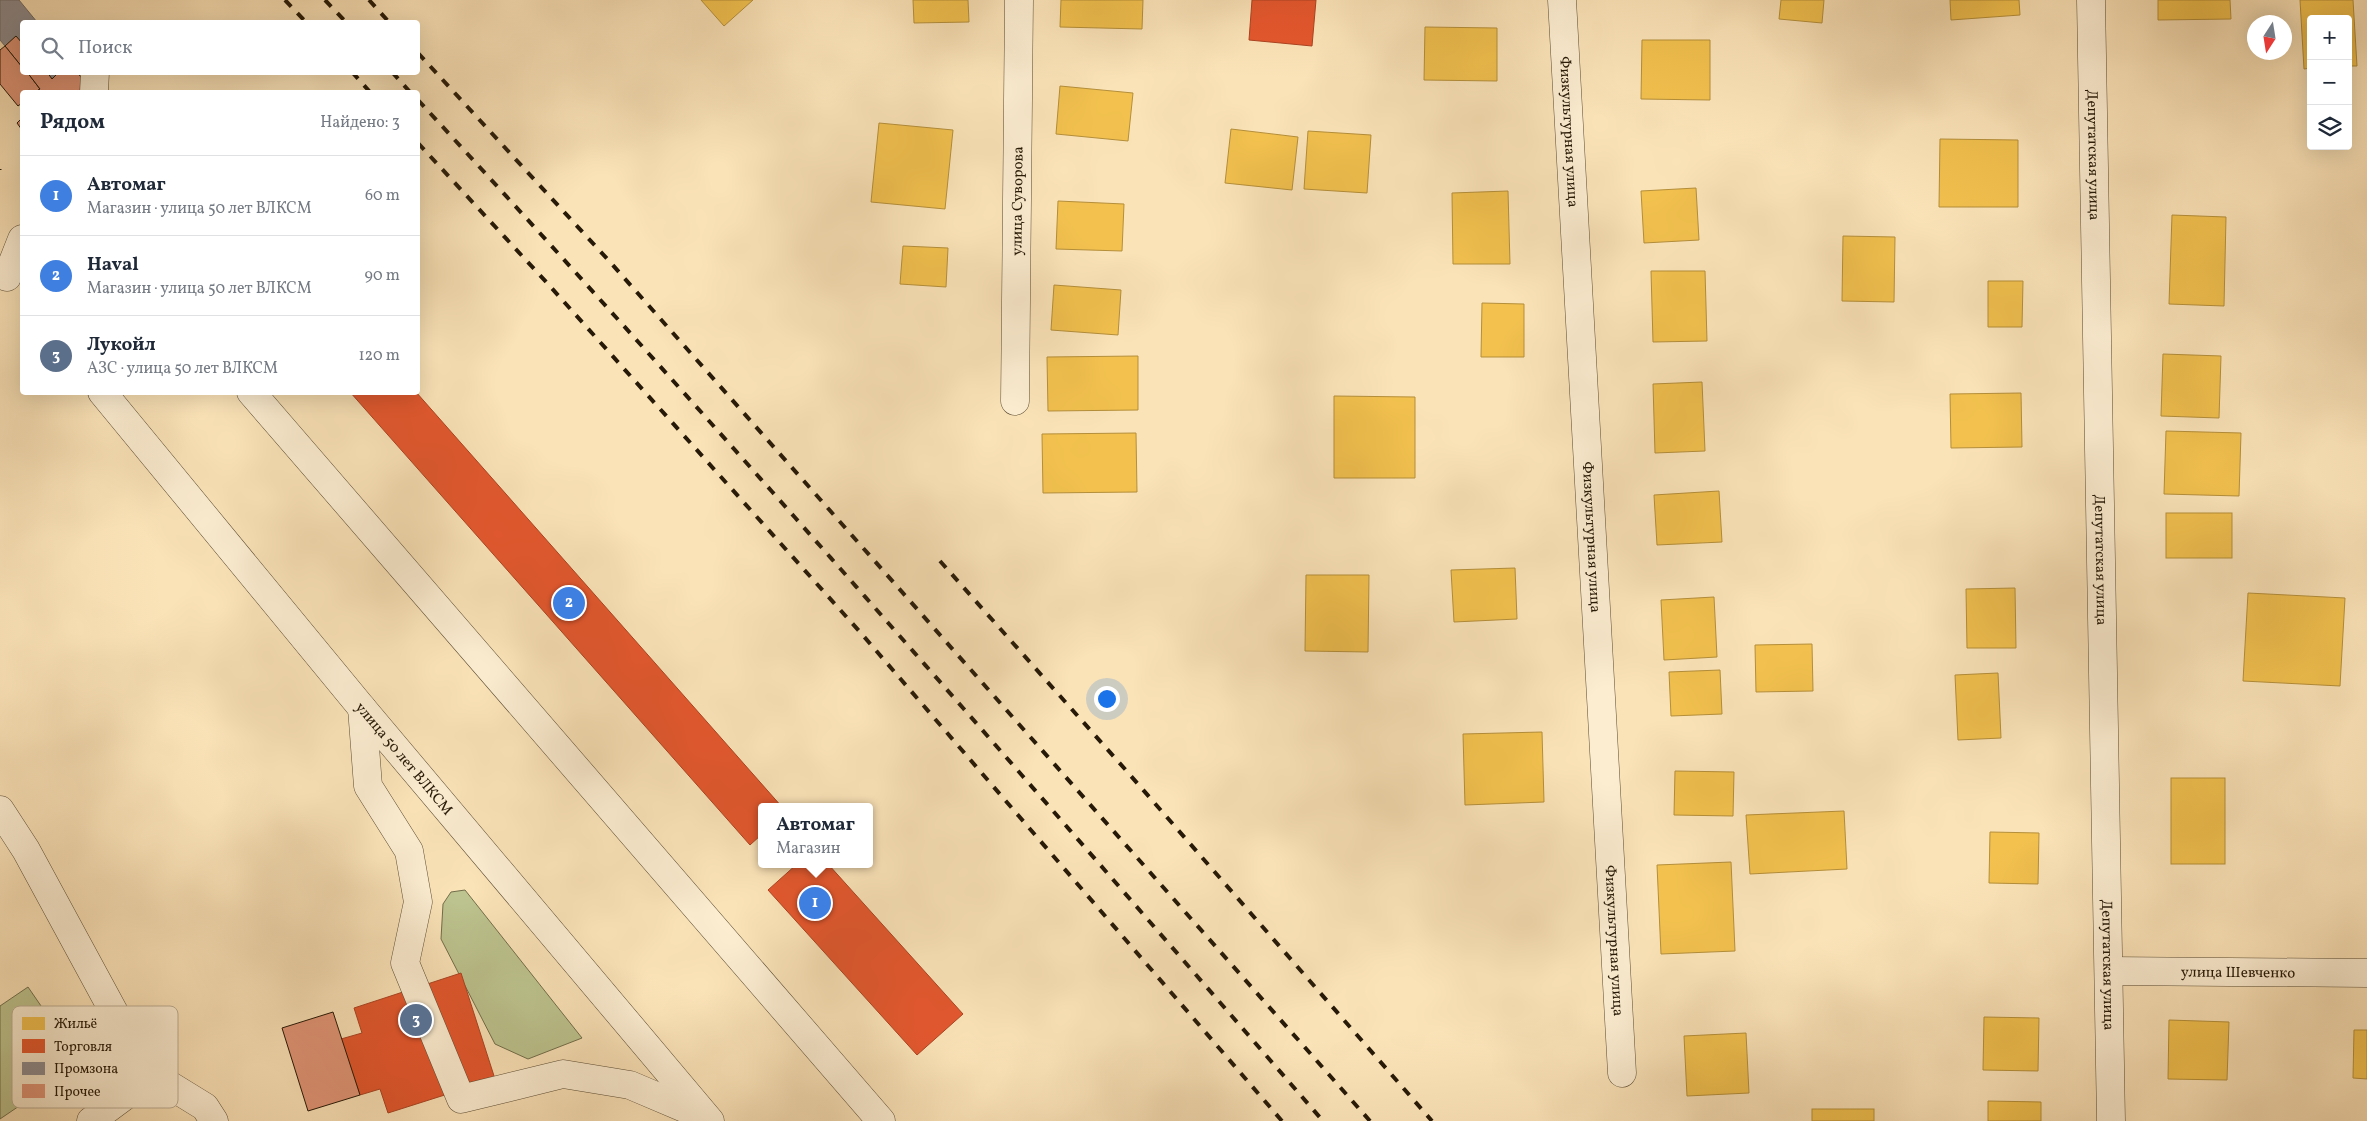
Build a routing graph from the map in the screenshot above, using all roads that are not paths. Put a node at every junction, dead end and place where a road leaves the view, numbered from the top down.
1 (1019, 0) edge
2 (1562, 0) edge
3 (2091, 0) edge
4 (95, 75) edge
5 (94, 90) edge
6 (20, 246) edge
7 (10, 280) edge
8 (104, 395) edge
9 (254, 395) edge
10 (1015, 401) dead end
11 (362, 708) junction
12 (0, 810) edge
13 (2109, 971) junction
14 (2367, 973) edge
15 (111, 1006) edge
16 (1622, 1073) dead end
17 (178, 1090) edge
18 (107, 1108) edge
19 (709, 1119) edge
20 (90, 1121) edge
21 (214, 1121) edge
22 (881, 1121) edge
23 (2111, 1121) edge

1 - 10 street, улица Суворова
2 - 16 street, Физкультурная улица
3 - 13 street, Депутатская улица
4 - 5 street
6 - 7 street
8 - 11 street, улица 50 лет ВЛКСМ
9 - 22 street
11 - 19 street, улица 50 лет ВЛКСМ
11 - 19 street
12 - 15 street
13 - 14 street, улица Шевченко
13 - 23 street, Депутатская улица
17 - 21 street
18 - 20 street

